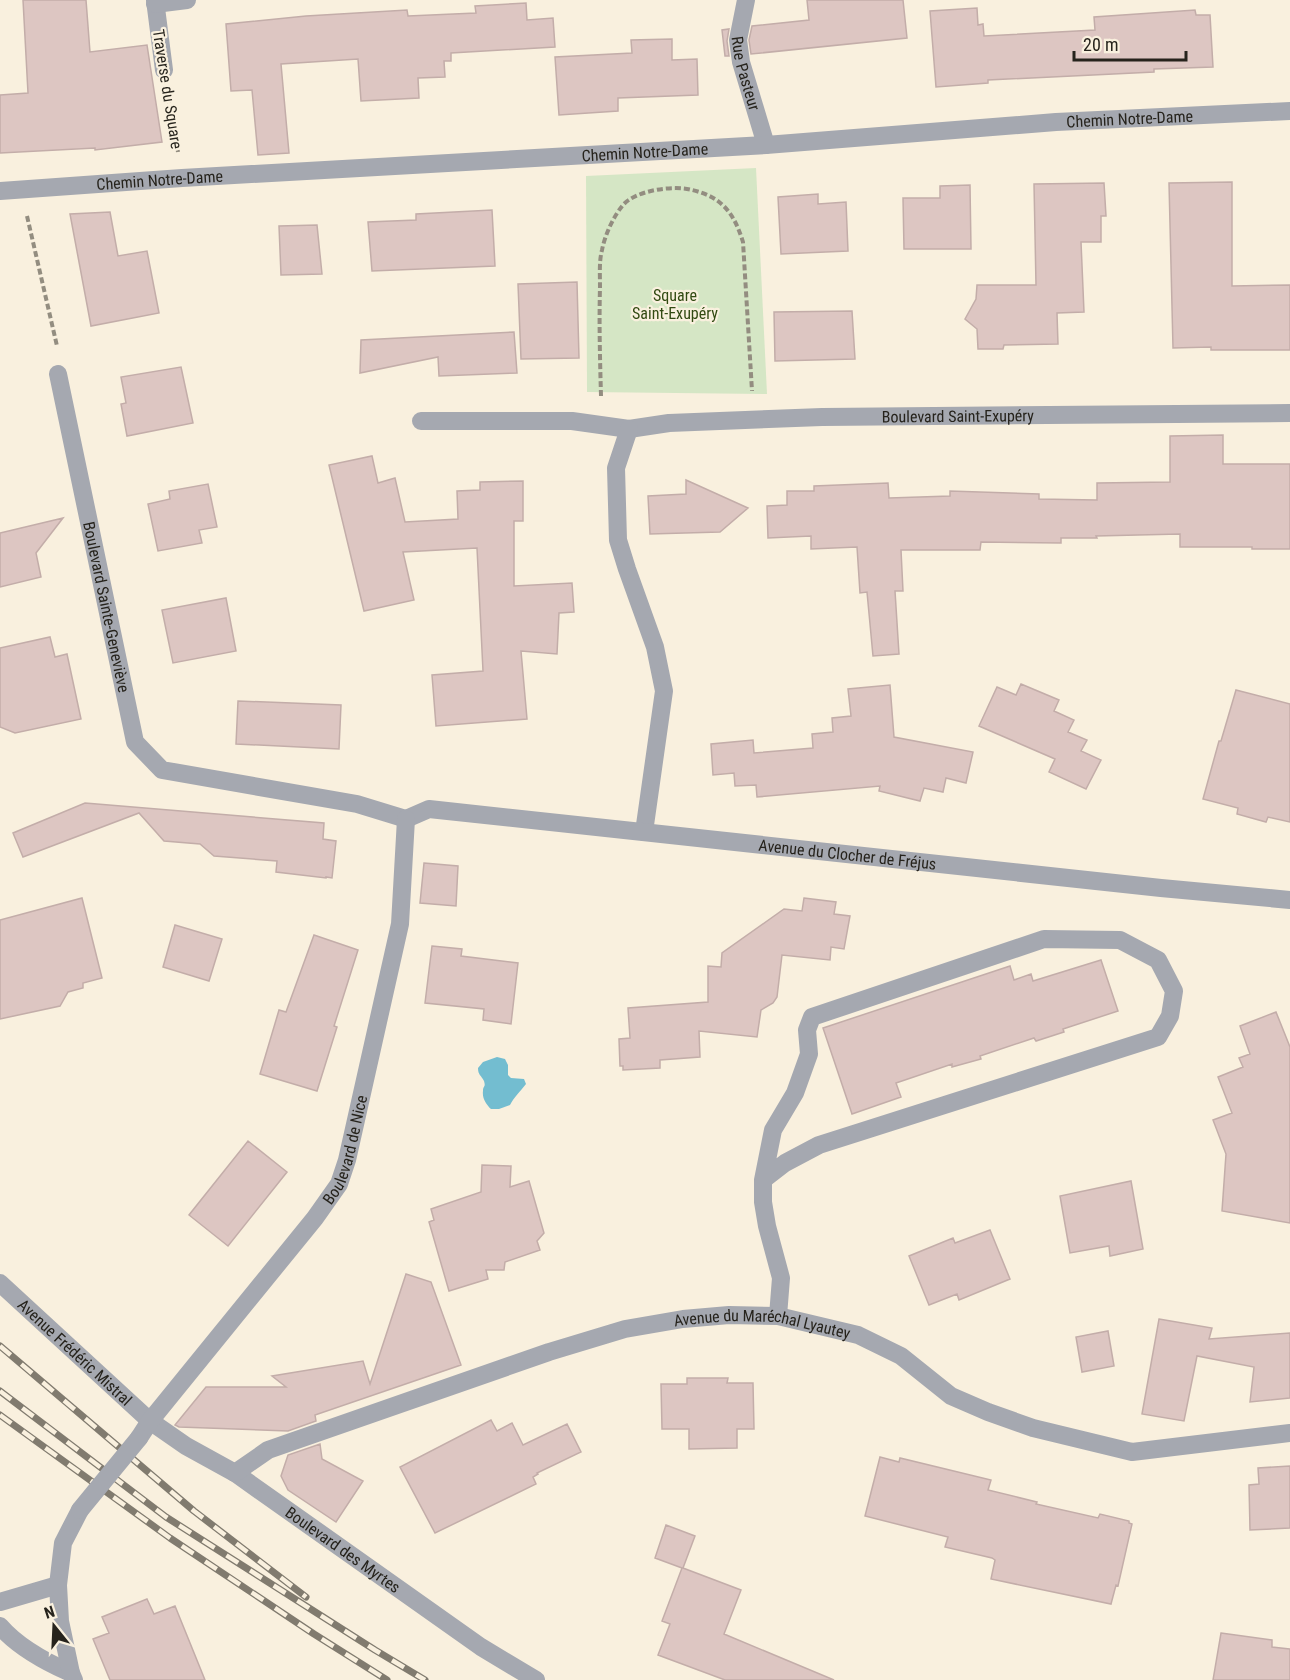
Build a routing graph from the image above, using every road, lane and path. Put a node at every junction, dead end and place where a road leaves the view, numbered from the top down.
1 (187, 0) edge
2 (746, 0) edge
3 (155, 2) edge
4 (164, 70) joint
5 (1290, 111) edge
6 (766, 145) junction
7 (182, 178) junction
8 (21, 190) junction
9 (0, 192) edge
10 (58, 374) joint
11 (1290, 413) edge
12 (754, 420) junction
13 (421, 421) dead end
14 (601, 424) junction
15 (629, 429) junction
16 (406, 819) junction
17 (644, 832) junction
18 (1290, 900) edge
19 (763, 1180) junction
20 (0, 1283) edge
21 (778, 1316) junction
22 (150, 1421) junction
23 (1290, 1433) edge
24 (235, 1473) junction
25 (58, 1586) junction
26 (0, 1602) edge
27 (0, 1626) edge
28 (72, 1676) edge
29 (536, 1680) edge

1 - 3 street
2 - 6 street, Rue Pasteur
3 - 4 street, Traverse du Square
4 - 7 path, Traverse du Square
5 - 6 street, Chemin Notre-Dame
6 - 7 street, Chemin Notre-Dame
7 - 8 street, Chemin Notre-Dame
8 - 9 street, Chemin Notre-Dame
8 - 10 path
10 - 16 street, Boulevard Sainte-Geneviève
11 - 12 street, Boulevard Saint-Exupéry
12 - 14 path
12 - 15 street, Boulevard Saint-Exupéry
13 - 14 street, Boulevard Saint-Exupéry
14 - 15 street, Boulevard Saint-Exupéry
15 - 17 street
16 - 17 street, Avenue du Clocher de Fréjus
16 - 22 street, Boulevard de Nice
17 - 18 street, Avenue du Clocher de Fréjus
19 - 19 street
19 - 21 street
20 - 22 street, Avenue Frédéric Mistral
21 - 23 street, Avenue du Maréchal Lyautey
21 - 24 street, Avenue du Maréchal Lyautey
22 - 24 street, Boulevard des Myrtes
22 - 25 street, Boulevard de Nice, bridge
24 - 29 street, Boulevard des Myrtes
25 - 26 street
25 - 28 street, Boulevard de Nice
27 - 28 street

